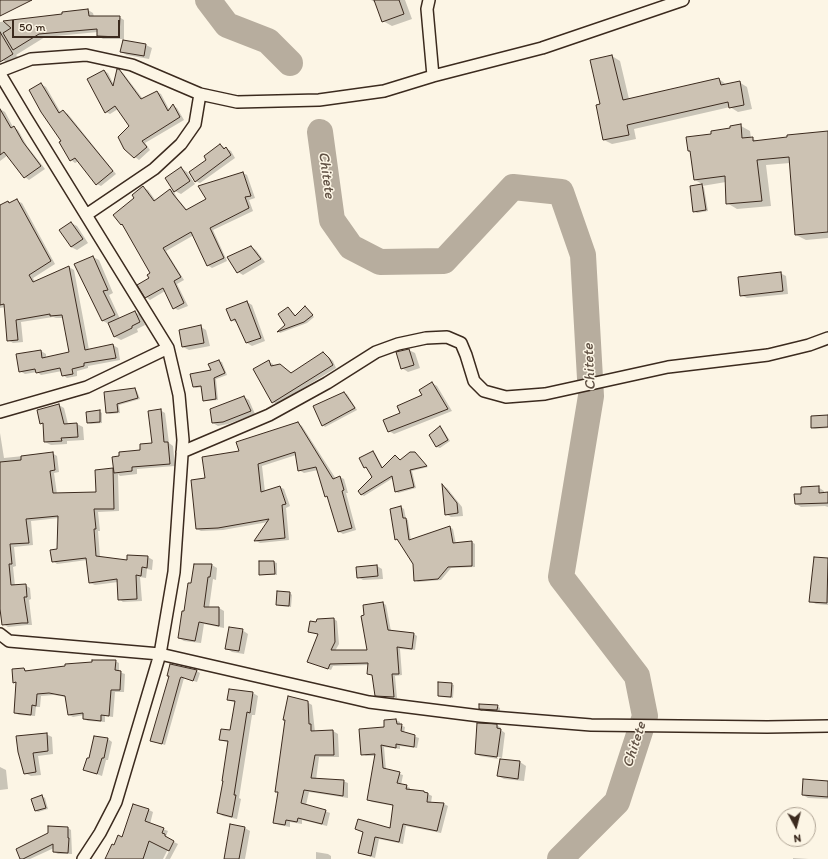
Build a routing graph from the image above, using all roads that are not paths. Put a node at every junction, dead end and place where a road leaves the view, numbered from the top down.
1 (429, 0) edge
2 (683, 0) edge
3 (0, 70) edge
4 (0, 74) edge
5 (433, 76) junction
6 (200, 94) junction
7 (86, 215) junction
8 (828, 338) edge
9 (168, 348) junction
10 (0, 412) edge
11 (182, 452) junction
12 (0, 634) edge
13 (160, 654) junction
14 (828, 726) edge
15 (83, 859) edge

1 - 5 street
2 - 5 street
3 - 6 street
4 - 7 street
5 - 6 street
6 - 7 street
7 - 9 street
8 - 11 street
9 - 10 street
9 - 11 street
11 - 13 street
12 - 13 street
13 - 14 street
13 - 15 street

